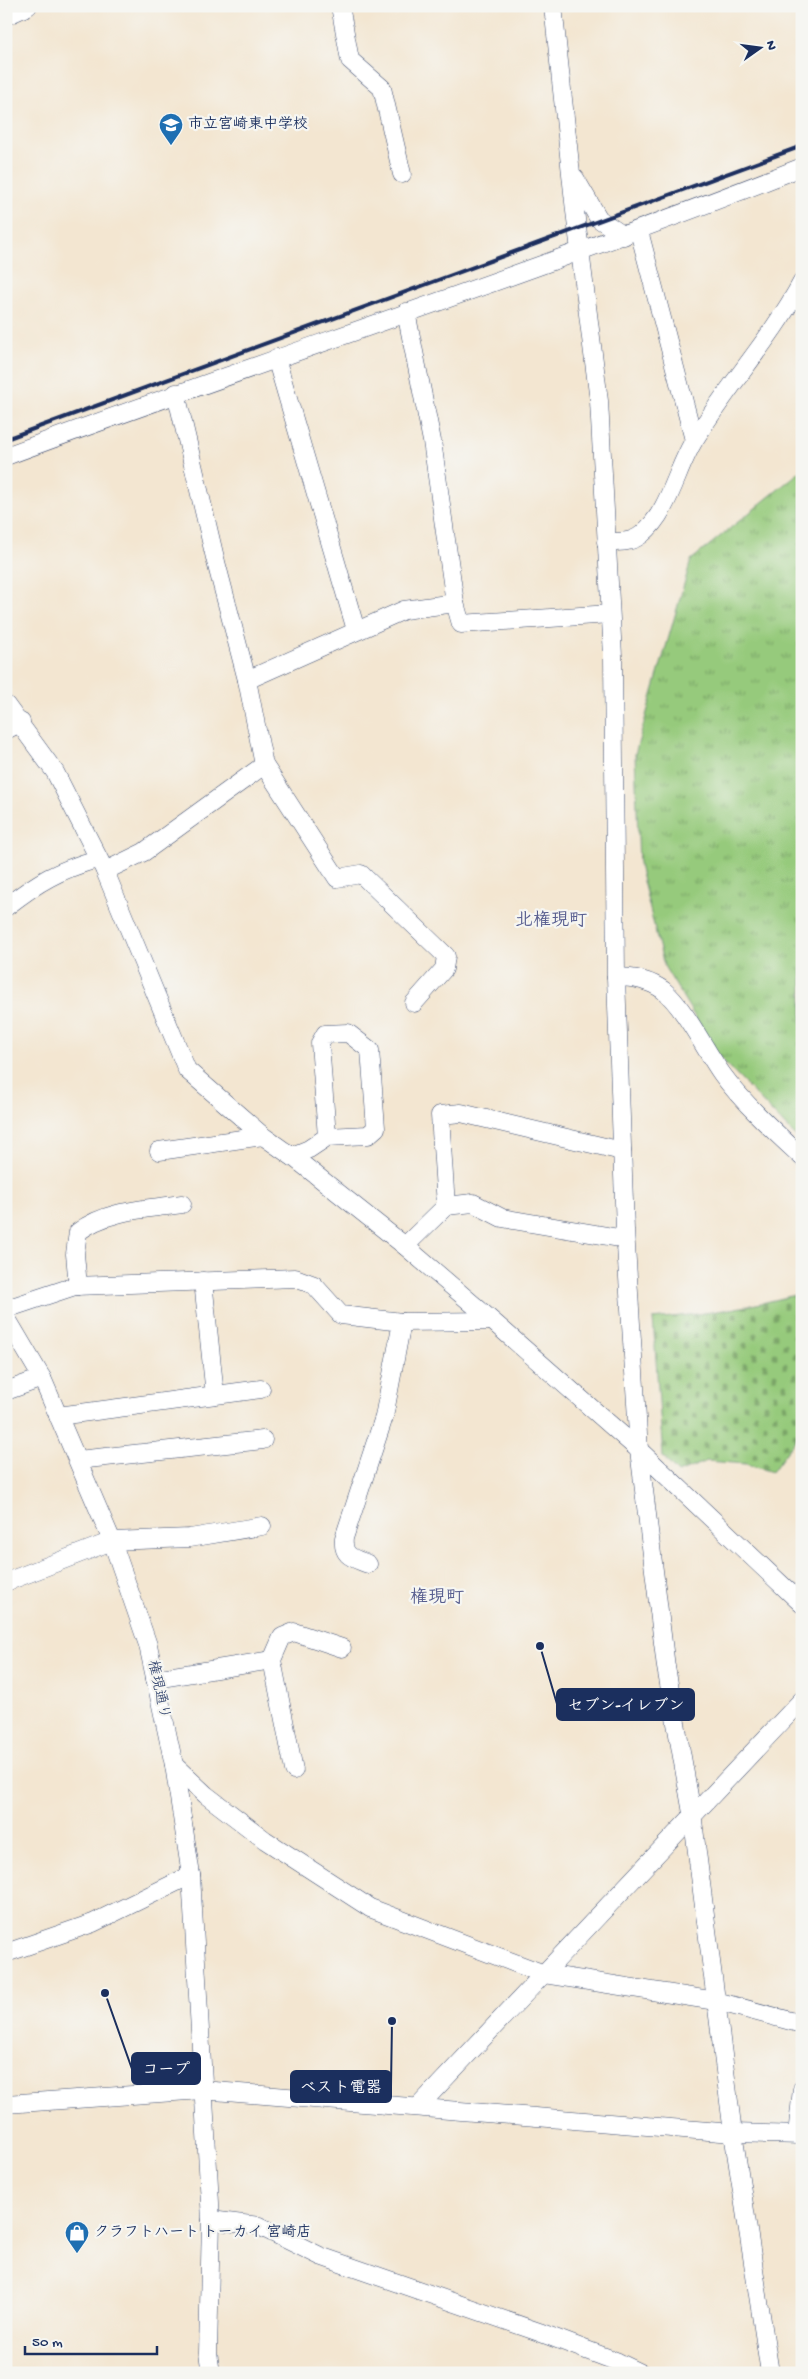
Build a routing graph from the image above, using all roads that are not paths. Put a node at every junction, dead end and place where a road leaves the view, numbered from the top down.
1 (28, 6) edge
2 (340, 6) edge
3 (553, 6) edge
4 (6, 16) edge
5 (802, 167) edge
6 (571, 169) junction
7 (402, 174) dead end
8 (631, 233) junction
9 (580, 251) junction
10 (802, 282) edge
11 (406, 312) junction
12 (276, 358) junction
13 (176, 393) junction
14 (694, 440) junction
15 (6, 456) edge
16 (606, 542) junction
17 (455, 603) junction
18 (610, 614) junction
19 (356, 630) junction
20 (247, 680) junction
21 (6, 705) edge
22 (14, 726) edge
23 (264, 764) junction
24 (101, 865) junction
25 (6, 907) edge
26 (616, 977) junction
27 (414, 1003) dead end
28 (263, 1136) junction
29 (327, 1137) junction
30 (159, 1151) dead end
31 (622, 1151) junction
32 (292, 1156) junction
33 (802, 1157) edge
34 (182, 1204) dead end
35 (446, 1206) junction
36 (625, 1239) junction
37 (405, 1246) junction
38 (203, 1281) junction
39 (78, 1286) junction
40 (6, 1309) edge
41 (6, 1317) edge
42 (402, 1322) junction
43 (491, 1322) junction
44 (42, 1378) junction
45 (261, 1389) dead end
46 (6, 1391) edge
47 (215, 1396) junction
48 (58, 1416) junction
49 (264, 1440) dead end
50 (639, 1450) junction
51 (78, 1460) junction
52 (262, 1526) dead end
53 (112, 1541) junction
54 (368, 1564) dead end
55 (6, 1582) edge
56 (802, 1604) edge
57 (342, 1648) dead end
58 (272, 1660) junction
59 (155, 1678) junction
60 (802, 1700) edge
61 (174, 1766) junction
62 (294, 1770) dead end
63 (692, 1813) junction
64 (191, 1875) junction
65 (6, 1953) edge
66 (544, 1974) junction
67 (716, 2001) junction
68 (802, 2024) edge
69 (802, 2089) edge
70 (202, 2090) junction
71 (6, 2104) edge
72 (418, 2106) junction
73 (732, 2133) junction
74 (799, 2135) edge
75 (211, 2220) junction
76 (211, 2373) edge
77 (641, 2373) edge
78 (770, 2373) edge

1 - 4 street
2 - 7 street
3 - 6 street
5 - 8 street
6 - 8 street
6 - 9 street
8 - 9 street
8 - 14 street
9 - 11 street
9 - 16 street
10 - 14 street
11 - 12 street
11 - 17 street
12 - 13 street
12 - 19 street
13 - 15 street
13 - 20 street
14 - 16 street
16 - 18 street
17 - 18 street
17 - 19 street
18 - 26 street
19 - 20 street
20 - 23 street
21 - 22 street
22 - 24 street
23 - 24 street
23 - 27 street
24 - 25 street
24 - 28 street
26 - 31 street
26 - 33 street
28 - 30 street
28 - 32 street
29 - 29 street
29 - 32 street
31 - 35 street
31 - 36 street
32 - 37 street
34 - 39 street
35 - 36 street
35 - 37 street
36 - 50 street
37 - 43 street
38 - 39 street
38 - 42 street
38 - 47 street
39 - 40 street
41 - 44 street, 権現通り
42 - 43 street
42 - 54 street
43 - 50 street
44 - 46 street
44 - 48 street, 権現通り
45 - 47 street
47 - 48 street
48 - 51 street, 権現通り
49 - 51 street
50 - 56 street
50 - 63 street
51 - 53 street, 権現通り
52 - 53 street
53 - 55 street
53 - 59 street, 権現通り
57 - 58 street
58 - 59 street
58 - 62 street
59 - 61 street, 権現通り
60 - 63 street
61 - 64 street, 権現通り
61 - 66 street
63 - 66 street
63 - 67 street
64 - 65 street
64 - 70 street, 権現通り
66 - 67 street
66 - 72 street
67 - 68 street
67 - 73 street
69 - 74 street
70 - 71 street
70 - 72 street
70 - 75 street, 権現通り
72 - 73 street
73 - 74 street
73 - 78 street
75 - 76 street, 権現通り
75 - 77 street

